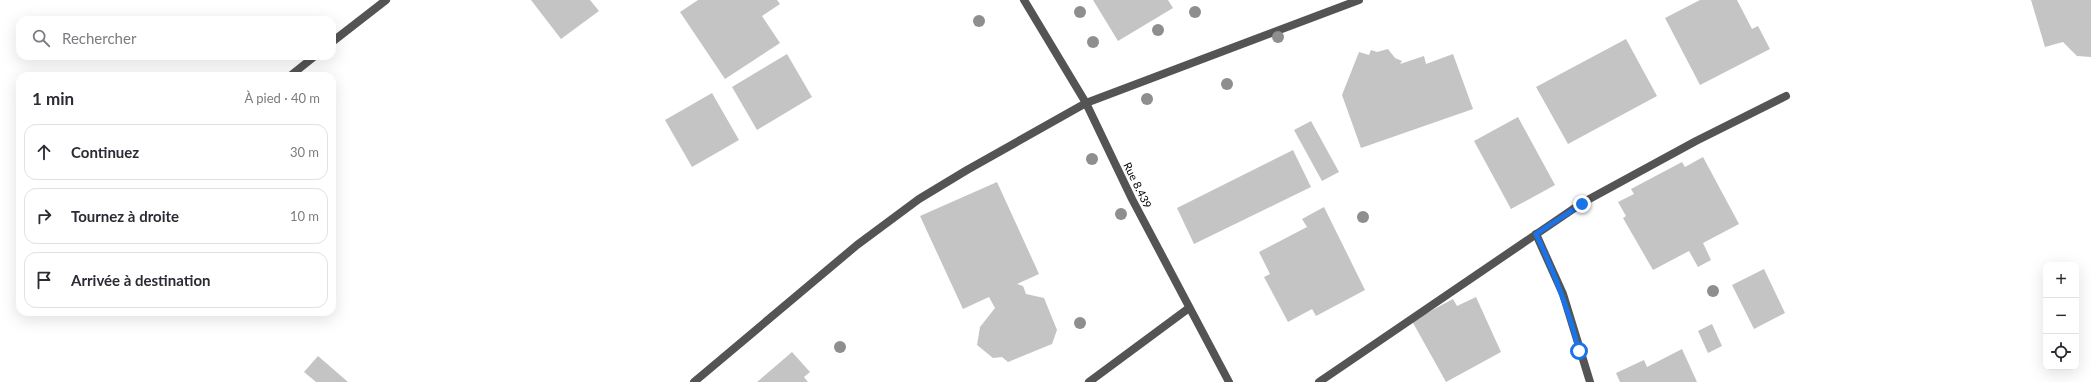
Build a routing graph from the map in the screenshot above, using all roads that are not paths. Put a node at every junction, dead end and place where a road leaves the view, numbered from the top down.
1 (386, 0) edge
2 (1024, 0) edge
3 (1357, 0) edge
4 (336, 39) edge
5 (310, 60) edge
6 (295, 72) edge
7 (1786, 96) dead end
8 (1086, 103) junction
9 (1536, 234) junction
10 (1189, 308) junction
11 (694, 382) edge
12 (1090, 382) edge
13 (1229, 382) edge
14 (1319, 382) edge
15 (1590, 382) edge

1 - 4 street
2 - 8 street, Rue 8.439
3 - 8 street
5 - 6 street
7 - 9 street
8 - 10 street, Rue 8.439
8 - 11 street
9 - 14 street
9 - 15 street
10 - 12 street
10 - 13 street, Rue 8.439

